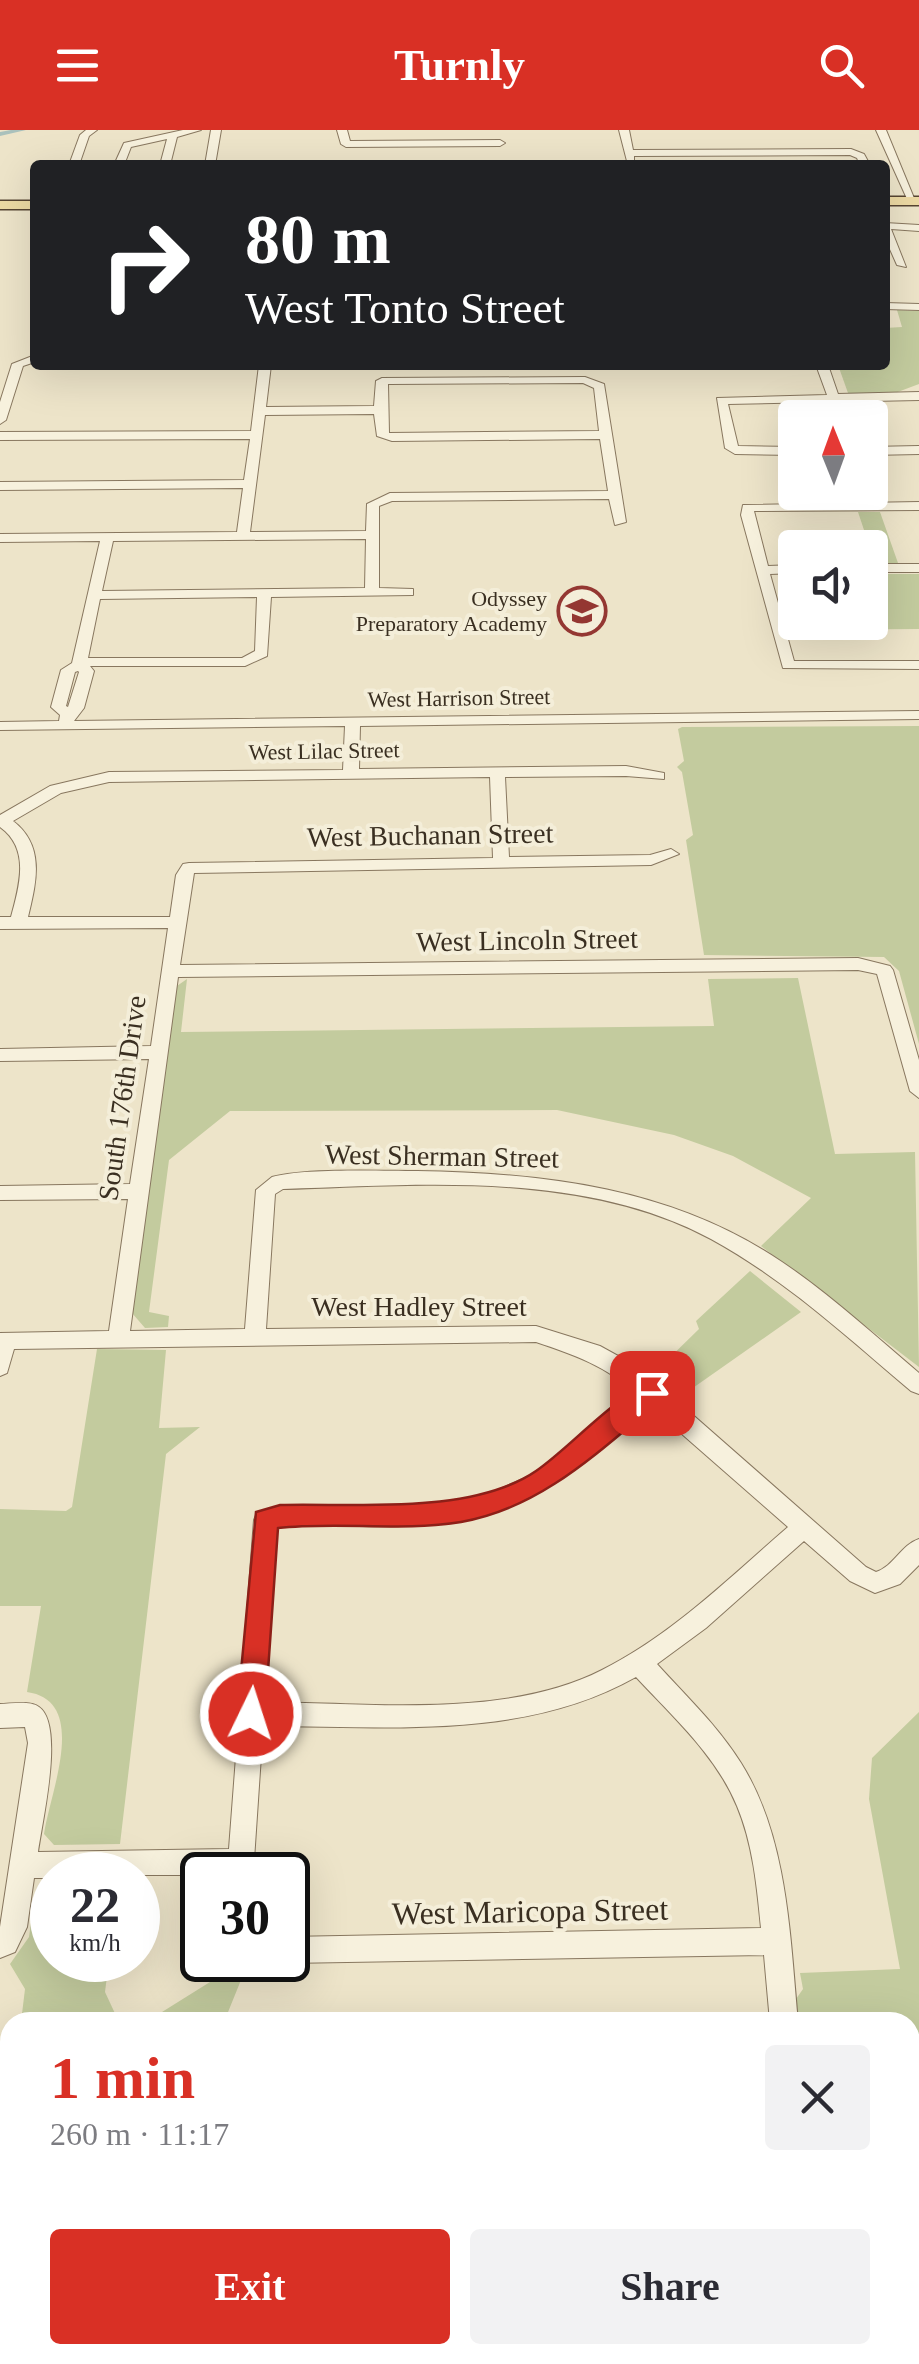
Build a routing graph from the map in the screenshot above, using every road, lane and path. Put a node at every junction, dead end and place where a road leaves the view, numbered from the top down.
1 (92, 130) edge
2 (196, 130) edge
3 (216, 130) edge
4 (342, 130) edge
5 (498, 130) edge
6 (624, 130) edge
7 (882, 130) edge
8 (172, 135) junction
9 (630, 159) edge
10 (76, 160) edge
11 (122, 160) edge
12 (166, 160) edge
13 (211, 160) edge
14 (862, 160) edge
15 (890, 201) edge
16 (916, 201) edge
17 (0, 205) edge
18 (30, 205) edge
19 (890, 227) edge
20 (919, 228) edge
21 (890, 238) edge
22 (890, 265) edge
23 (902, 265) junction
24 (919, 266) edge
25 (890, 306) edge
26 (919, 308) edge
27 (30, 360) edge
28 (265, 370) edge
29 (382, 370) edge
30 (824, 370) edge
31 (382, 381) junction
32 (919, 396) edge
33 (834, 398) junction
34 (2, 405) edge
35 (380, 410) junction
36 (258, 411) junction
37 (0, 420) edge
38 (255, 435) junction
39 (606, 435) junction
40 (0, 436) edge
41 (919, 450) edge
42 (778, 451) edge
43 (888, 451) edge
44 (250, 484) junction
45 (0, 486) edge
46 (615, 495) junction
47 (919, 506) edge
48 (620, 522) dead end
49 (373, 535) junction
50 (243, 536) junction
51 (107, 537) junction
52 (0, 538) edge
53 (888, 568) edge
54 (919, 568) edge
55 (761, 570) junction
56 (778, 570) edge
57 (372, 592) junction
58 (408, 592) dead end
59 (94, 594) junction
60 (264, 594) junction
61 (79, 664) junction
62 (919, 665) edge
63 (919, 715) edge
64 (67, 720) junction
65 (353, 722) junction
66 (0, 726) edge
67 (497, 772) junction
68 (351, 774) junction
69 (659, 776) dead end
70 (1, 821) edge
71 (671, 854) dead end
72 (501, 862) junction
73 (190, 868) joint
74 (178, 922) junction
75 (9, 923) edge
76 (170, 971) junction
77 (159, 1052) junction
78 (0, 1055) edge
79 (919, 1091) edge
80 (140, 1190) junction
81 (0, 1193) edge
82 (255, 1337) junction
83 (118, 1339) junction
84 (2, 1341) edge
85 (0, 1366) edge
86 (919, 1385) edge
87 (652, 1393) junction
88 (804, 1528) junction
89 (919, 1549) edge
90 (638, 1660) junction
91 (251, 1714) junction
92 (0, 1716) edge
93 (241, 1852) edge
94 (23, 1864) junction
95 (180, 1867) edge
96 (773, 1942) junction
97 (3, 1944) edge
98 (310, 1950) edge
99 (783, 2012) edge

1 - 10 street
2 - 8 street
3 - 13 street
4 - 5 street
6 - 9 street
7 - 16 street
8 - 11 street
8 - 12 street
9 - 14 street
15 - 16 main road
17 - 18 main road
19 - 20 street
21 - 23 street
22 - 23 street
23 - 24 street
25 - 26 street
27 - 34 street
28 - 36 street
29 - 31 street
30 - 33 street
31 - 35 street
31 - 39 street
32 - 33 street
33 - 42 street
34 - 37 street
35 - 36 street
35 - 39 street
36 - 38 street
38 - 40 street
38 - 44 street
39 - 46 street
41 - 43 street
44 - 45 street
44 - 50 street
46 - 48 street
46 - 49 street
47 - 55 street
49 - 50 street
49 - 57 street
50 - 51 street
51 - 52 street
51 - 59 street
53 - 54 street
55 - 56 street
55 - 62 street
57 - 58 street
57 - 60 street
59 - 60 street
59 - 61 street
60 - 61 street
61 - 64 street
63 - 65 street, West Harrison Street
64 - 65 street, West Harrison Street
64 - 66 street, West Harrison Street
65 - 68 street
67 - 68 street, West Lilac Street
67 - 69 street, West Lilac Street
67 - 72 street
68 - 70 street, West Lilac Street
70 - 75 street
71 - 72 street, West Buchanan Street
72 - 73 street, West Buchanan Street
73 - 74 street, South 176th Drive
74 - 75 street
74 - 76 street, South 176th Drive
76 - 77 street, South 176th Drive
76 - 79 street, West Lincoln Street
77 - 78 street
77 - 80 street, South 176th Drive
80 - 81 street
80 - 83 street, South 176th Drive
82 - 83 street, West Hadley Street
82 - 86 street, West Sherman Street
82 - 87 street, West Hadley Street
83 - 84 street, West Hadley Street
84 - 85 street
87 - 88 street, West Hadley Street
87 - 91 street
88 - 89 street, West Hadley Street
88 - 90 street
90 - 91 street
90 - 96 street
91 - 93 street
92 - 94 street
94 - 95 street
94 - 97 street
96 - 98 street, West Maricopa Street
96 - 99 street

